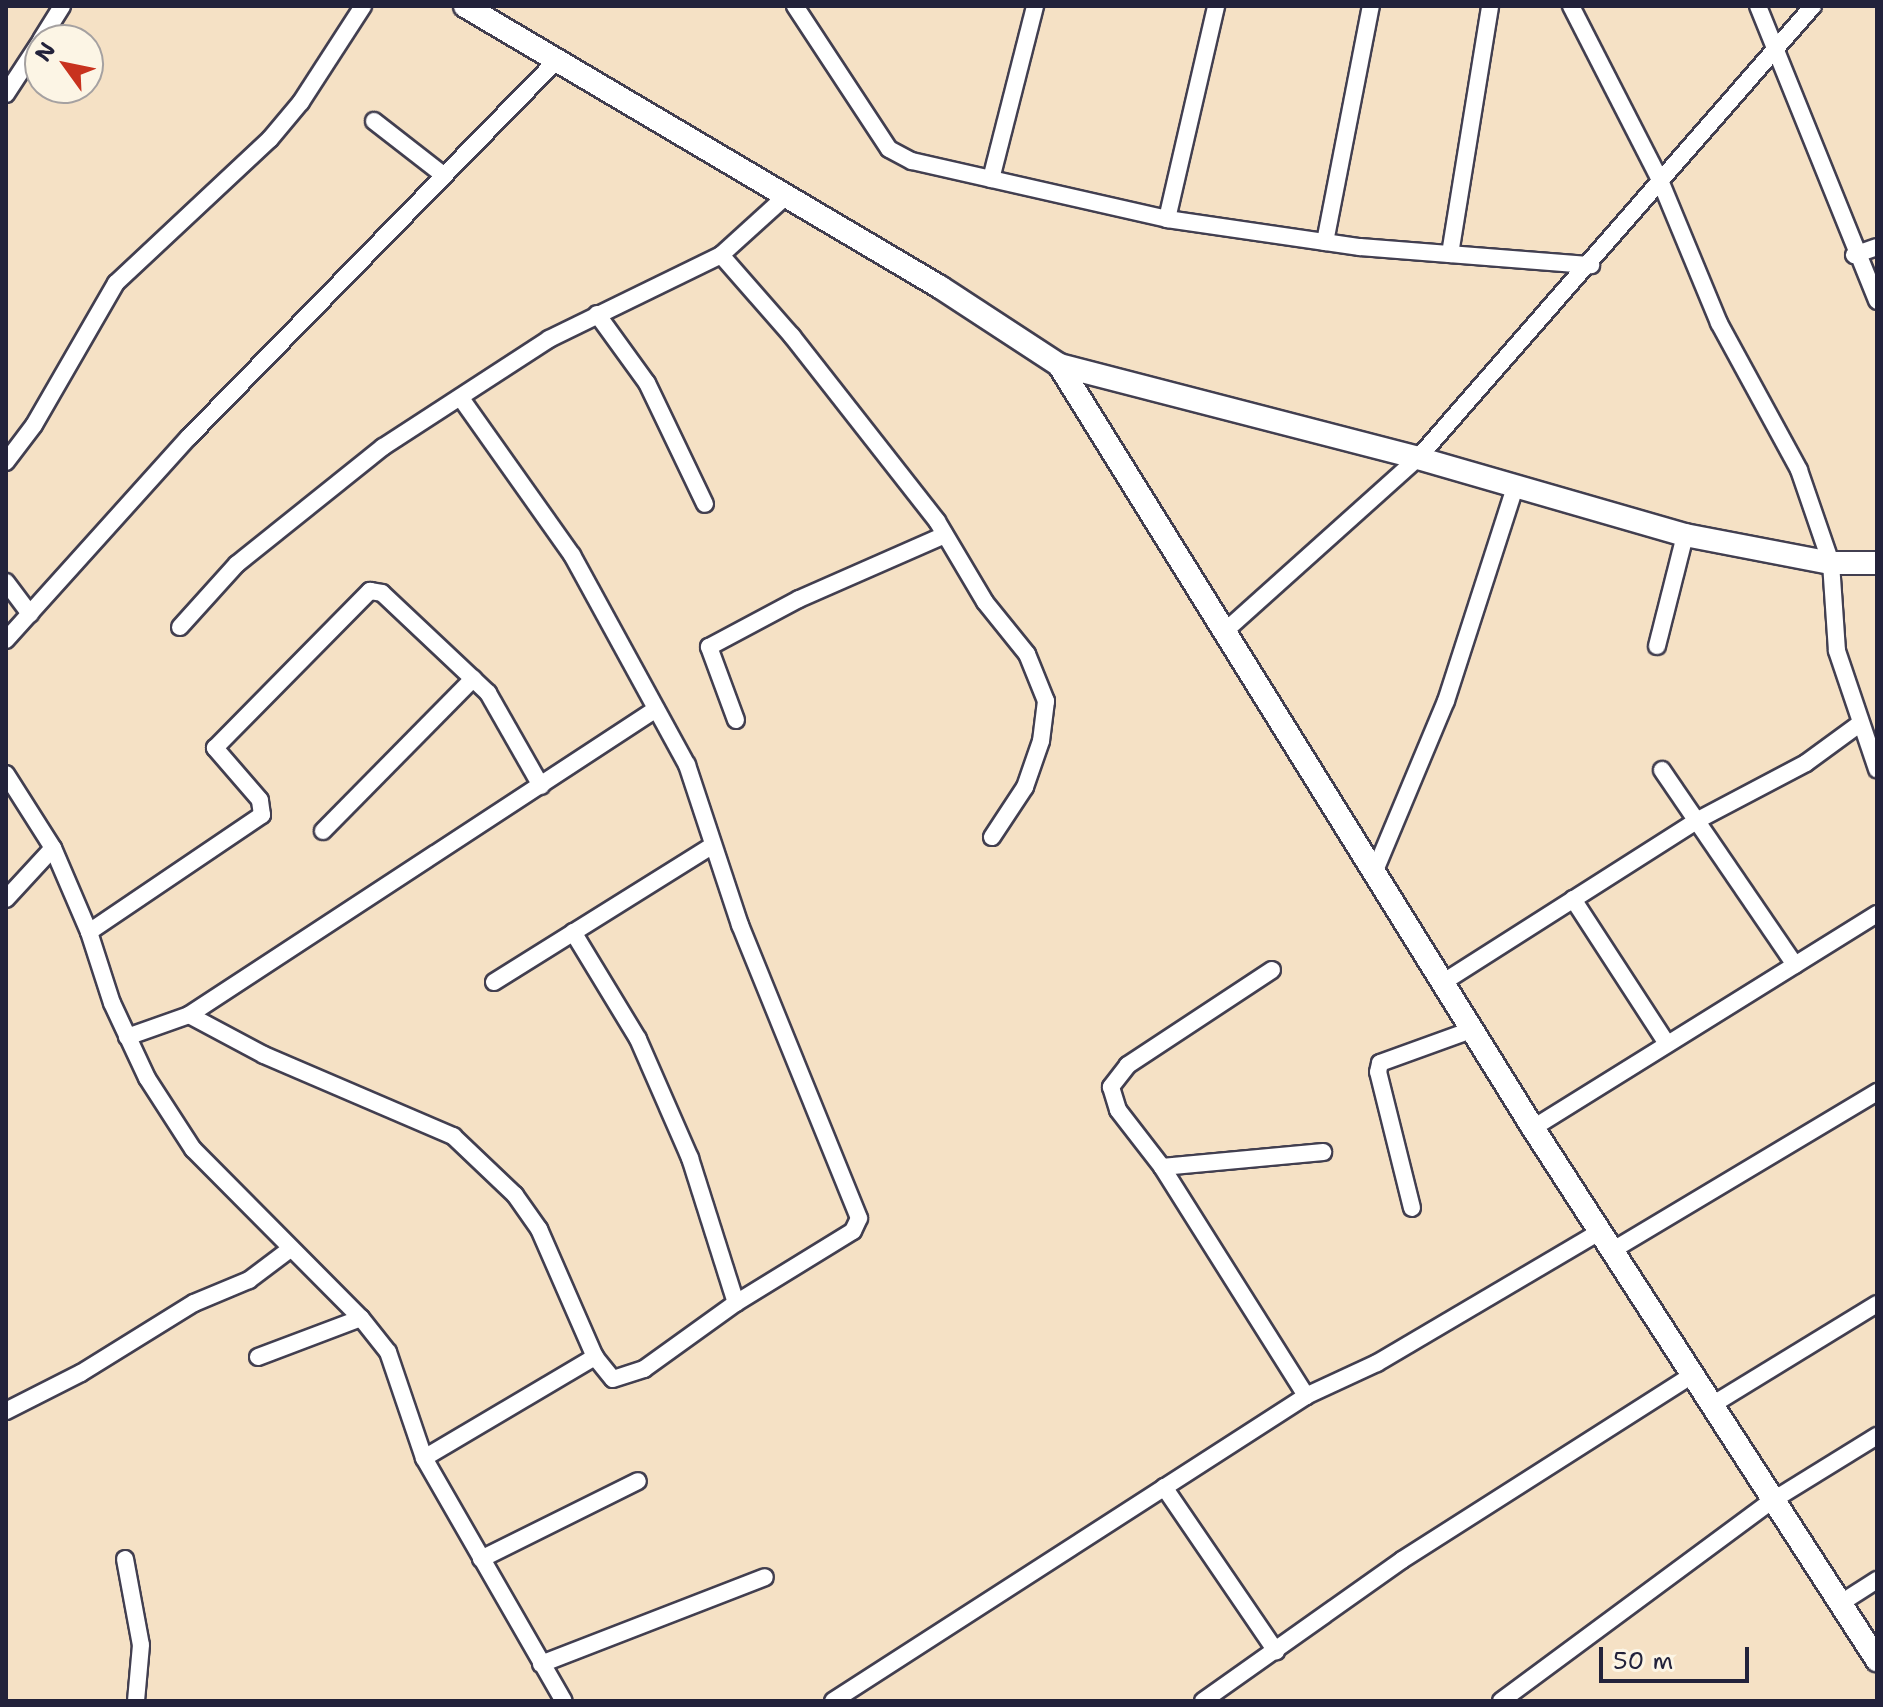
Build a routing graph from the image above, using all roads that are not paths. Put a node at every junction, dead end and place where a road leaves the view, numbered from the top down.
1 (62, 6) edge
2 (363, 6) edge
3 (465, 6) edge
4 (795, 6) edge
5 (1035, 6) edge
6 (1216, 6) edge
7 (1371, 6) edge
8 (1490, 6) edge
9 (1571, 6) edge
10 (1758, 6) edge
11 (1813, 6) edge
12 (51, 24) edge
13 (1778, 45) junction
14 (556, 61) junction
15 (24, 66) edge
16 (6, 94) edge
17 (374, 121) dead end
18 (442, 174) junction
19 (1659, 178) junction
20 (991, 179) junction
21 (786, 196) junction
22 (1167, 219) junction
23 (1325, 242) junction
24 (1877, 247) edge
25 (1450, 254) junction
26 (721, 255) junction
27 (1854, 255) junction
28 (1591, 265) junction
29 (1877, 301) edge
30 (597, 314) junction
31 (1059, 365) junction
32 (461, 398) junction
33 (1418, 458) junction
34 (6, 462) edge
35 (1515, 487) junction
36 (705, 504) dead end
37 (945, 535) junction
38 (1685, 535) junction
39 (1831, 563) junction
40 (1877, 563) edge
41 (6, 582) edge
42 (30, 614) junction
43 (180, 627) dead end
44 (1224, 632) junction
45 (6, 640) edge
46 (1657, 646) dead end
47 (473, 679) junction
48 (656, 709) junction
49 (736, 720) dead end
50 (1858, 725) junction
51 (1877, 769) edge
52 (1662, 770) dead end
53 (6, 774) edge
54 (541, 786) junction
55 (1698, 820) junction
56 (323, 831) dead end
57 (992, 837) dead end
58 (713, 845) junction
59 (53, 848) junction
60 (1374, 873) junction
61 (6, 899) edge
62 (1573, 899) junction
63 (1877, 914) edge
64 (89, 932) junction
65 (573, 932) junction
66 (1795, 965) junction
67 (1272, 970) dead end
68 (494, 982) dead end
69 (1442, 983) junction
70 (189, 1015) junction
71 (1471, 1030) junction
72 (127, 1037) junction
73 (1666, 1042) junction
74 (1877, 1092) edge
75 (1533, 1128) junction
76 (1323, 1152) dead end
77 (1162, 1167) junction
78 (1412, 1208) dead end
79 (1607, 1241) junction
80 (289, 1250) junction
81 (736, 1303) junction
82 (1877, 1304) edge
83 (361, 1318) junction
84 (258, 1357) dead end
85 (595, 1357) junction
86 (1694, 1374) junction
87 (1306, 1396) junction
88 (1712, 1405) junction
89 (6, 1411) edge
90 (1877, 1436) edge
91 (424, 1458) junction
92 (638, 1481) dead end
93 (1164, 1487) junction
94 (1770, 1502) junction
95 (125, 1559) dead end
96 (481, 1559) junction
97 (765, 1577) dead end
98 (1877, 1580) edge
99 (1841, 1603) junction
100 (1276, 1651) junction
101 (1877, 1660) edge
102 (541, 1664) junction
103 (136, 1701) edge
104 (564, 1701) edge
105 (833, 1701) edge
106 (1203, 1701) edge
107 (1501, 1701) edge

1 - 12 street
2 - 34 street
3 - 14 street
4 - 20 street
5 - 20 street
6 - 22 street
7 - 23 street
8 - 25 street
9 - 19 street
10 - 13 street
11 - 13 street
13 - 19 street
13 - 27 street
14 - 18 street
14 - 21 street
15 - 16 street
17 - 18 street
18 - 42 street
19 - 28 street
19 - 39 street
20 - 22 street
21 - 26 street
21 - 31 street
22 - 23 street
23 - 25 street
24 - 27 street
25 - 28 street
26 - 30 street
26 - 37 street
27 - 29 street
28 - 33 street
30 - 32 street
30 - 36 street
31 - 33 street
31 - 44 street
32 - 43 street
32 - 48 street
33 - 35 street
33 - 44 street
35 - 38 street
35 - 60 street
37 - 49 street
37 - 57 street
38 - 39 street
38 - 46 street
39 - 40 street
39 - 50 street
41 - 42 street
42 - 45 street
44 - 60 street
47 - 54 street
47 - 56 street
47 - 64 street
48 - 54 street
48 - 58 street
50 - 51 street
50 - 55 street
52 - 55 street
53 - 59 street
54 - 70 street
55 - 62 street
55 - 66 street
58 - 65 street
58 - 81 street
59 - 61 street
59 - 64 street
60 - 69 street
62 - 69 street
62 - 73 street
63 - 66 street
64 - 72 street
65 - 68 street
65 - 81 street
66 - 73 street
67 - 77 street
69 - 71 street
70 - 72 street
70 - 85 street
71 - 75 street
71 - 78 street
72 - 80 street
73 - 75 street
74 - 79 street
75 - 79 street
76 - 77 street
77 - 87 street
79 - 86 street
79 - 87 street
80 - 83 street
80 - 89 street
81 - 85 street
82 - 88 street
83 - 84 street
83 - 91 street
85 - 91 street
86 - 88 street
86 - 100 street
87 - 93 street
88 - 94 street
90 - 94 street
91 - 96 street
92 - 96 street
93 - 100 street
93 - 105 street
94 - 99 street
94 - 107 street
95 - 103 street
96 - 102 street
97 - 102 street
98 - 99 street
99 - 101 street
100 - 106 street
102 - 104 street

